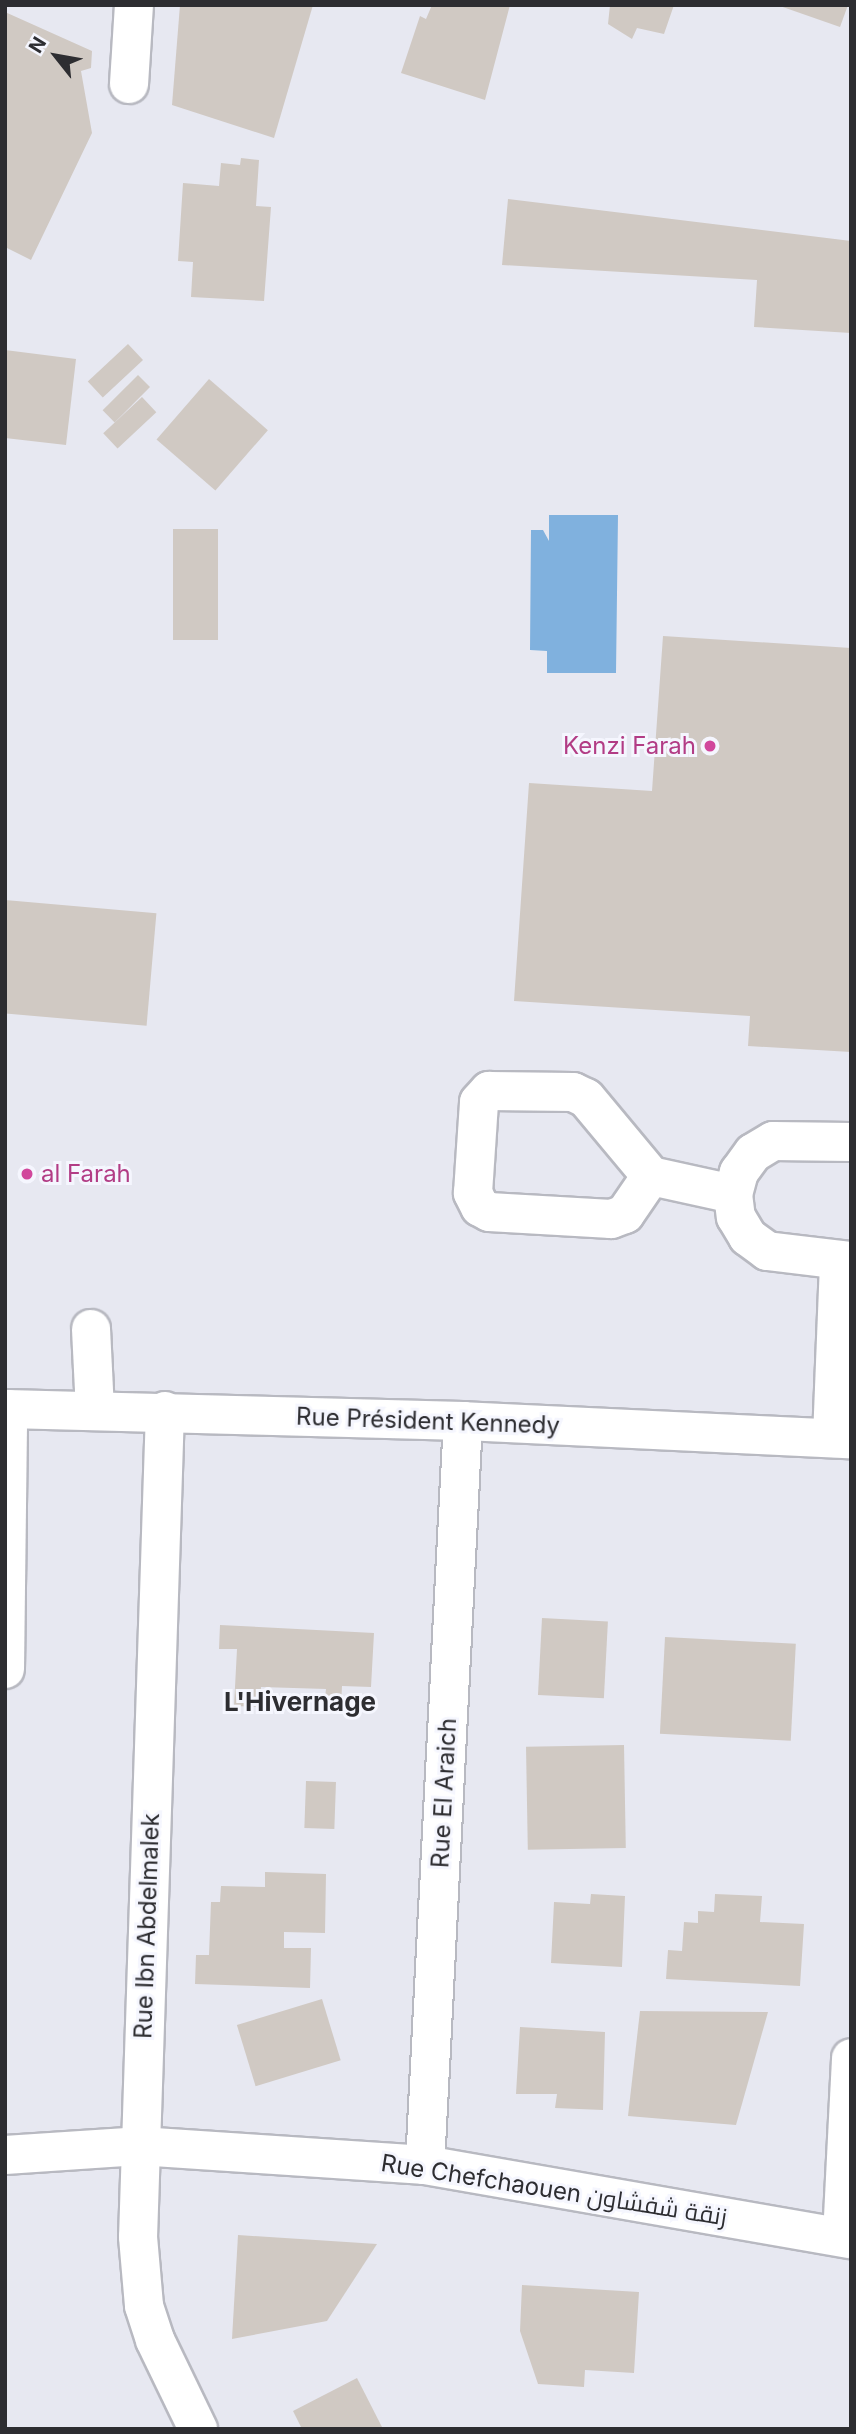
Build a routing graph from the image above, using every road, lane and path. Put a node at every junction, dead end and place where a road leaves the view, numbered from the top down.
1 (134, 5) edge
2 (129, 84) dead end
3 (851, 1142) edge
4 (651, 1177) junction
5 (733, 1194) junction
6 (845, 1261) edge
7 (92, 1329) dead end
8 (7, 1409) edge
9 (95, 1410) junction
10 (165, 1411) junction
11 (463, 1421) junction
12 (842, 1439) edge
13 (5, 1669) edge
14 (851, 2057) edge
15 (139, 2146) junction
16 (5, 2155) edge
17 (425, 2165) junction
18 (846, 2238) edge
19 (198, 2429) edge

1 - 2 street
3 - 5 street
4 - 4 street
4 - 5 street
5 - 6 street
6 - 12 street
7 - 9 street
8 - 9 street, Rue Président Kennedy
8 - 13 street
9 - 10 street, Rue Président Kennedy
10 - 11 street, Rue Président Kennedy
10 - 15 street, Rue Ibn Abdelmalek
11 - 12 street, Rue Président Kennedy
11 - 17 street, Rue El Araich
14 - 18 street
15 - 16 street, Rue Chefchaouen زنقة شفشاون
15 - 17 street, Rue Chefchaouen زنقة شفشاون
15 - 19 street, Rue Ibn Abdelmalek
17 - 18 street, Rue Chefchaouen زنقة شفشاون

